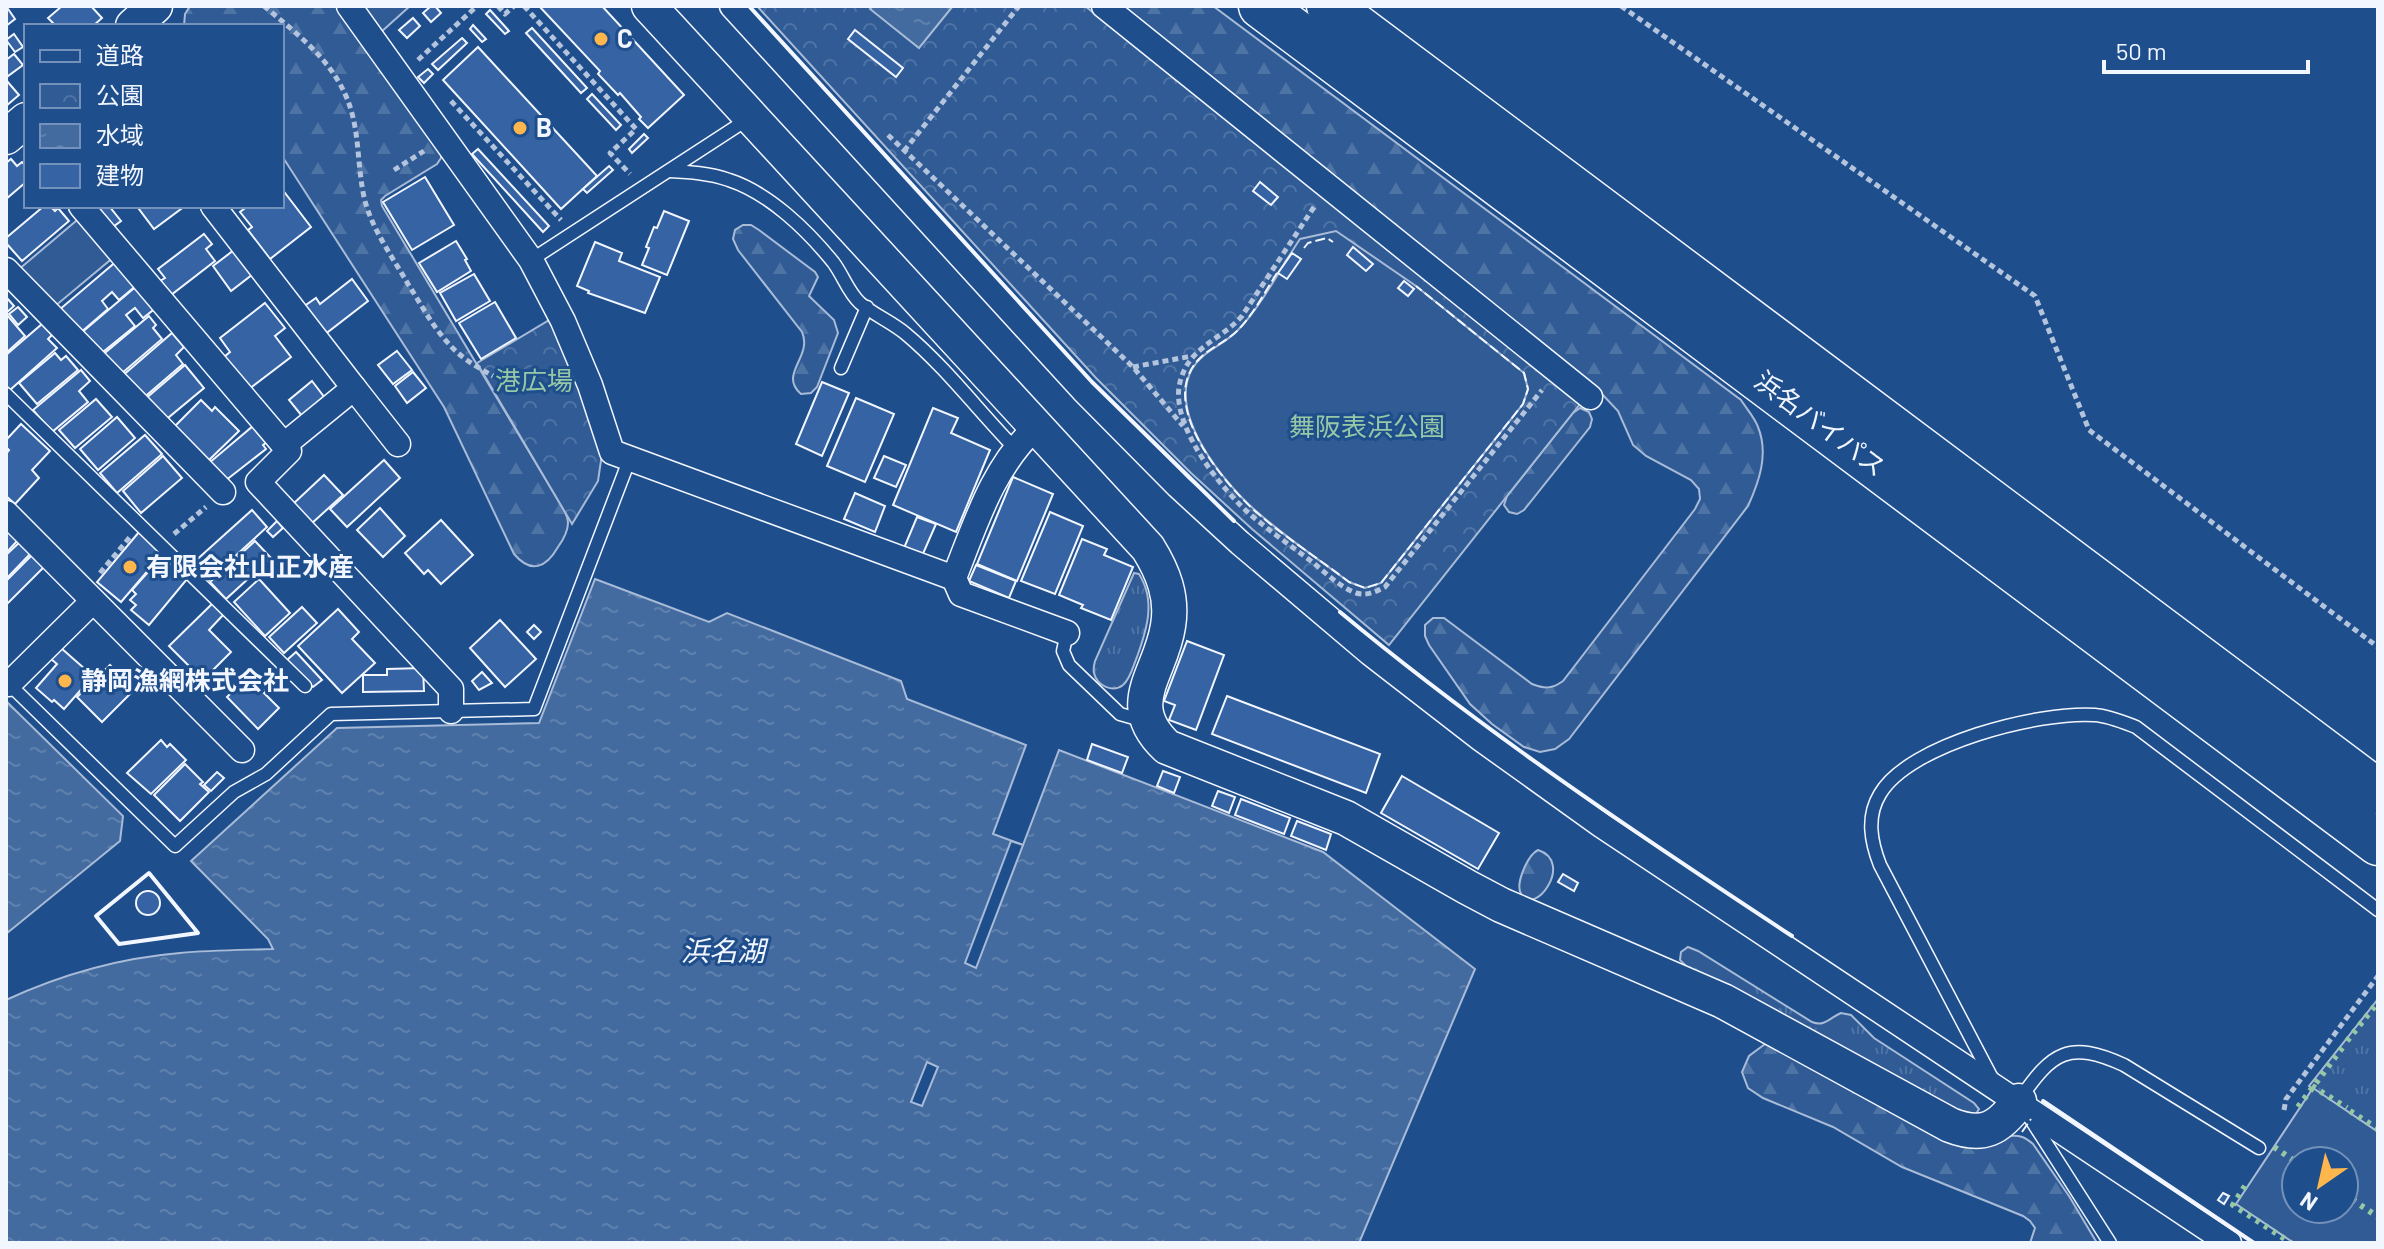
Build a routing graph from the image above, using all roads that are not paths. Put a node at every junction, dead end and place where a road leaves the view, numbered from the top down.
1 (155, 6) edge
2 (349, 6) edge
3 (649, 6) edge
4 (732, 6) edge
5 (1104, 6) edge
6 (1261, 6) edge
7 (1329, 6) edge
8 (135, 24) edge
9 (751, 118) junction
10 (669, 171) junction
11 (83, 208) edge
12 (215, 208) edge
13 (531, 260) junction
14 (6, 270) edge
15 (867, 307) junction
16 (841, 368) dead end
17 (1783, 371) junction
18 (354, 388) junction
19 (6, 394) edge
20 (1590, 397) dead end
21 (1026, 437) junction
22 (398, 444) dead end
23 (284, 445) junction
24 (630, 458) junction
25 (223, 492) dead end
26 (6, 513) edge
27 (954, 578) junction
28 (89, 596) junction
29 (1067, 633) joint
30 (8, 682) edge
31 (305, 686) dead end
32 (451, 711) junction
33 (1146, 716) junction
34 (242, 750) dead end
35 (2378, 792) edge
36 (2378, 843) edge
37 (2378, 910) edge
38 (2007, 1094) junction
39 (2259, 1148) dead end
40 (2110, 1243) edge
41 (2229, 1243) edge

1 - 8 street
2 - 13 street
3 - 9 street
4 - 38 street
5 - 20 street
6 - 17 highway, 浜名バイパス
7 - 17 highway, 浜名バイパス
9 - 10 lane
9 - 21 street
10 - 13 lane
10 - 15 lane
11 - 23 street
12 - 18 street
13 - 24 street
14 - 25 street
15 - 16 lane
15 - 21 lane
17 - 35 highway, 浜名バイパス
17 - 36 highway, 浜名バイパス
18 - 22 street
18 - 23 street
19 - 31 lane
21 - 27 street
21 - 33 street
23 - 32 street
24 - 27 street
24 - 32 lane
26 - 28 street
27 - 29 street
28 - 30 street
28 - 34 street
29 - 33 lane
30 - 32 lane
33 - 38 street
37 - 38 lane
38 - 39 lane
38 - 40 lane
38 - 41 street

